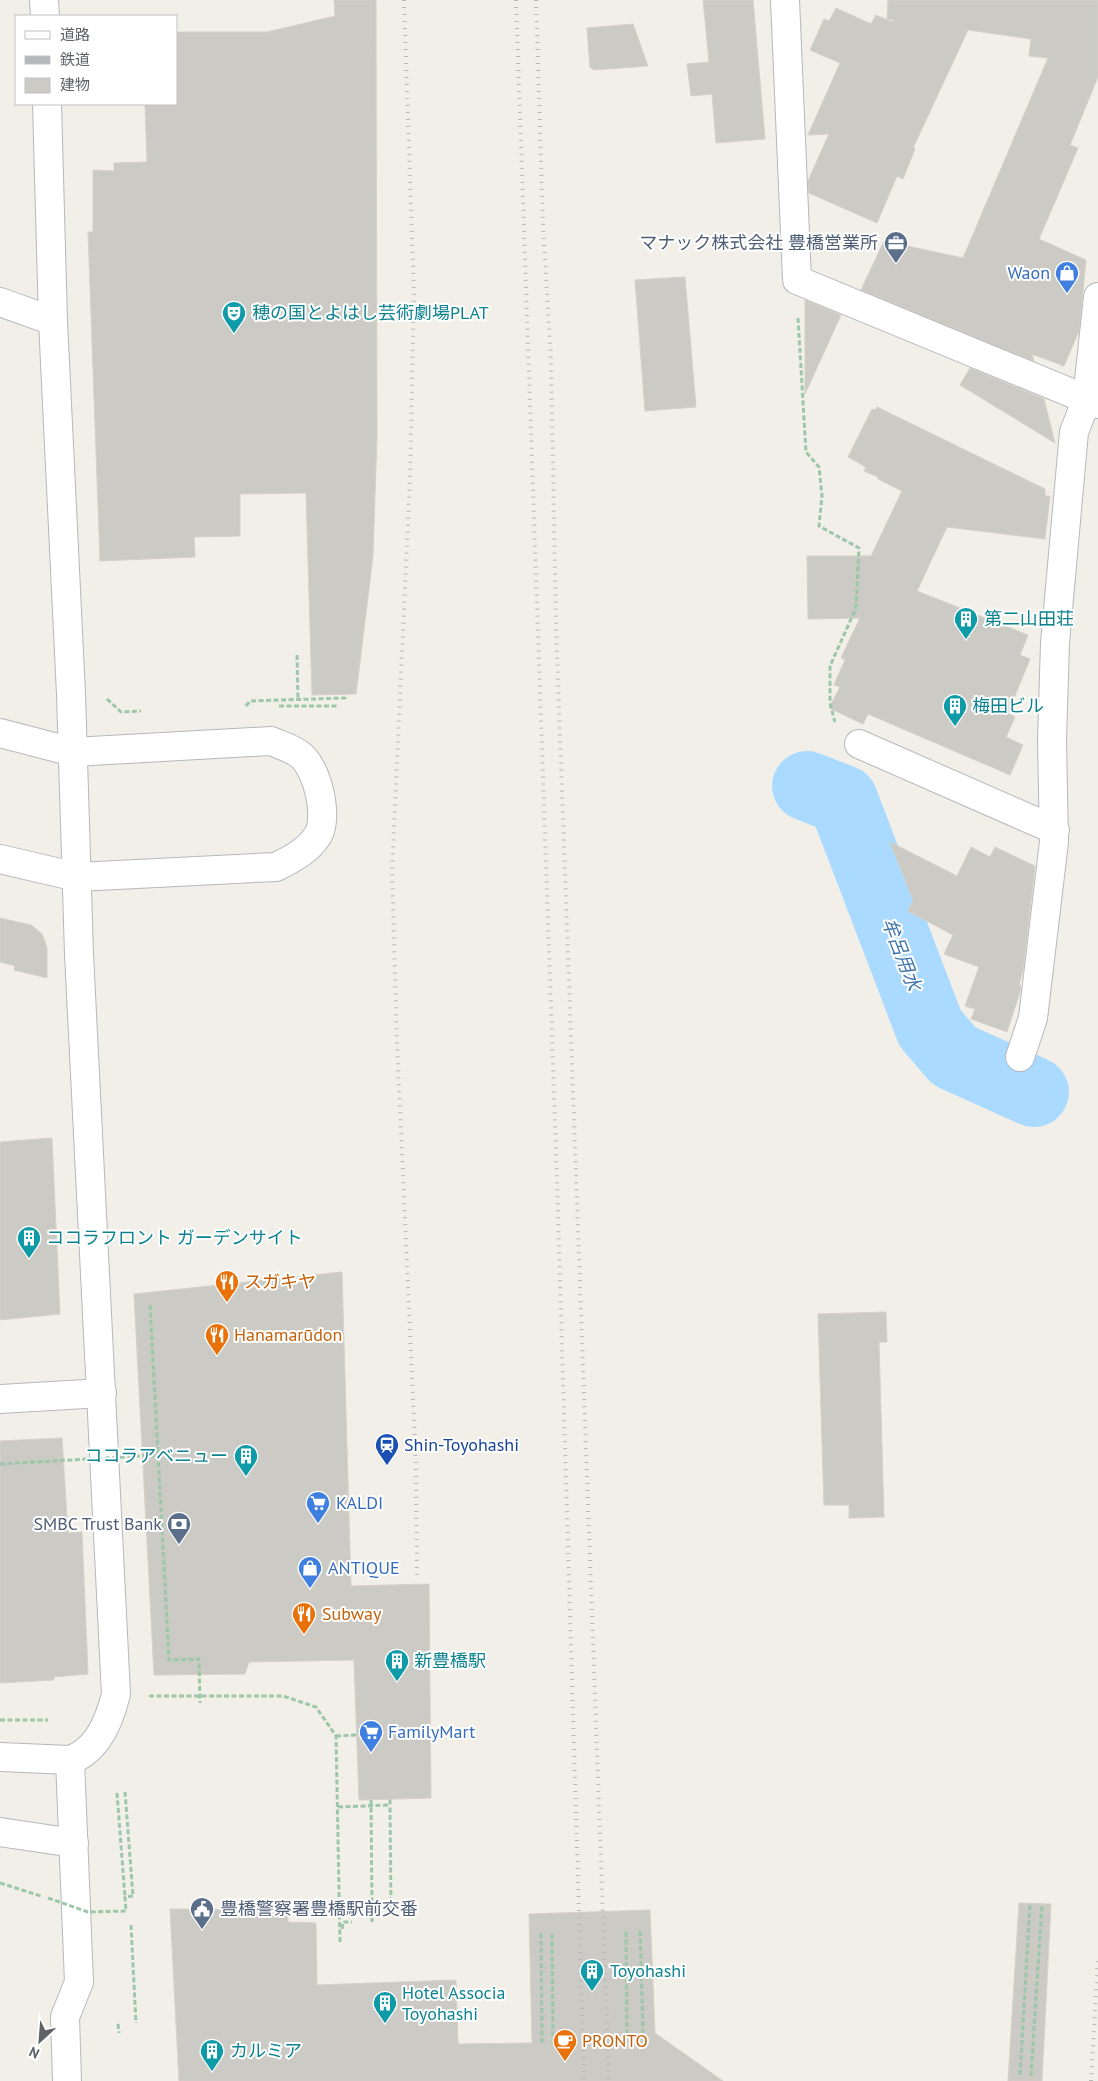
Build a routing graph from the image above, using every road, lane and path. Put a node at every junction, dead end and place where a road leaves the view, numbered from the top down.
1 (44, 0) edge
2 (785, 0) edge
3 (44, 15) edge
4 (47, 105) edge
5 (797, 280) junction
6 (1098, 297) edge
7 (0, 302) edge
8 (53, 321) junction
9 (1092, 401) edge
10 (297, 655) dead end
11 (345, 695) dead end
12 (104, 696) dead end
13 (298, 699) junction
14 (236, 706) dead end
15 (246, 706) junction
16 (253, 706) dead end
17 (272, 706) dead end
18 (337, 706) dead end
19 (150, 711) dead end
20 (0, 733) edge
21 (859, 744) joint
22 (73, 752) junction
23 (1055, 830) junction
24 (0, 859) edge
25 (77, 877) junction
26 (1020, 1057) dead end
27 (150, 1306) dead end
28 (102, 1393) junction
29 (0, 1399) edge
30 (159, 1455) junction
31 (0, 1464) edge
32 (146, 1696) dead end
33 (200, 1703) dead end
34 (0, 1720) edge
35 (48, 1720) dead end
36 (356, 1735) dead end
37 (336, 1736) junction
38 (0, 1757) edge
39 (70, 1760) junction
40 (125, 1792) dead end
41 (117, 1793) dead end
42 (390, 1799) dead end
43 (370, 1800) dead end
44 (390, 1805) junction
45 (371, 1806) junction
46 (338, 1807) junction
47 (0, 1832) edge
48 (74, 1843) junction
49 (0, 1883) edge
50 (125, 1897) junction
51 (1030, 1904) dead end
52 (1042, 1904) dead end
53 (372, 1910) junction
54 (352, 1922) dead end
55 (372, 1922) dead end
56 (131, 1925) dead end
57 (640, 1931) dead end
58 (626, 1932) dead end
59 (541, 1933) dead end
60 (552, 1934) dead end
61 (136, 2023) dead end
62 (118, 2024) dead end
63 (119, 2033) dead end
64 (643, 2034) dead end
65 (627, 2035) dead end
66 (553, 2042) dead end
67 (542, 2043) dead end
68 (1020, 2075) dead end
69 (1031, 2076) dead end
70 (67, 2081) edge

1 - 3 street
2 - 5 street
4 - 8 street
5 - 9 street
5 - 21 path
6 - 9 street
7 - 8 street
8 - 22 street
9 - 23 street
10 - 13 path
11 - 13 path
12 - 19 path
13 - 15 path
14 - 15 path
15 - 16 path
17 - 18 path
20 - 22 street
21 - 23 street
22 - 25 street
22 - 25 street
23 - 26 street
24 - 25 street
25 - 28 street
27 - 30 path, bridge
28 - 29 street
28 - 39 street
30 - 31 path, bridge
30 - 33 path, bridge
32 - 37 path
34 - 35 path
36 - 37 path
37 - 46 path
38 - 39 street
39 - 48 street
40 - 50 path
41 - 50 path
42 - 44 path
43 - 45 path
44 - 45 path
44 - 53 path
45 - 46 path
45 - 53 path
46 - 54 path
47 - 48 street
48 - 70 street
49 - 50 path, bridge
51 - 68 path
52 - 69 path
53 - 55 path
56 - 61 path
57 - 64 path
58 - 65 path
59 - 67 path
60 - 66 path
62 - 63 path, bridge

